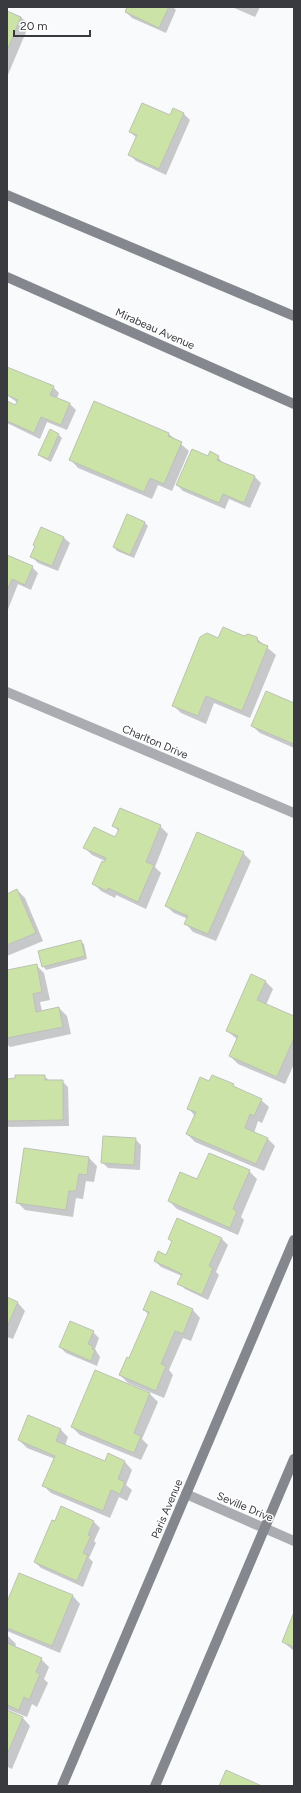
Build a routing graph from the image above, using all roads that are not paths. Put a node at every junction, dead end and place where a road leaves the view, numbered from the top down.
1 (7, 195) edge
2 (7, 277) edge
3 (294, 316) edge
4 (294, 404) edge
5 (7, 692) edge
6 (294, 813) edge
7 (294, 1240) edge
8 (294, 1459) edge
9 (186, 1494) junction
10 (265, 1528) junction
11 (294, 1541) edge
12 (62, 1786) edge
13 (155, 1786) edge

1 - 3 street
2 - 4 street, Mirabeau Avenue
5 - 6 street, Charlton Drive
7 - 9 street, Paris Avenue
8 - 10 street
9 - 10 street, Seville Drive
9 - 12 street, Paris Avenue
10 - 11 street, Seville Drive
10 - 13 street

